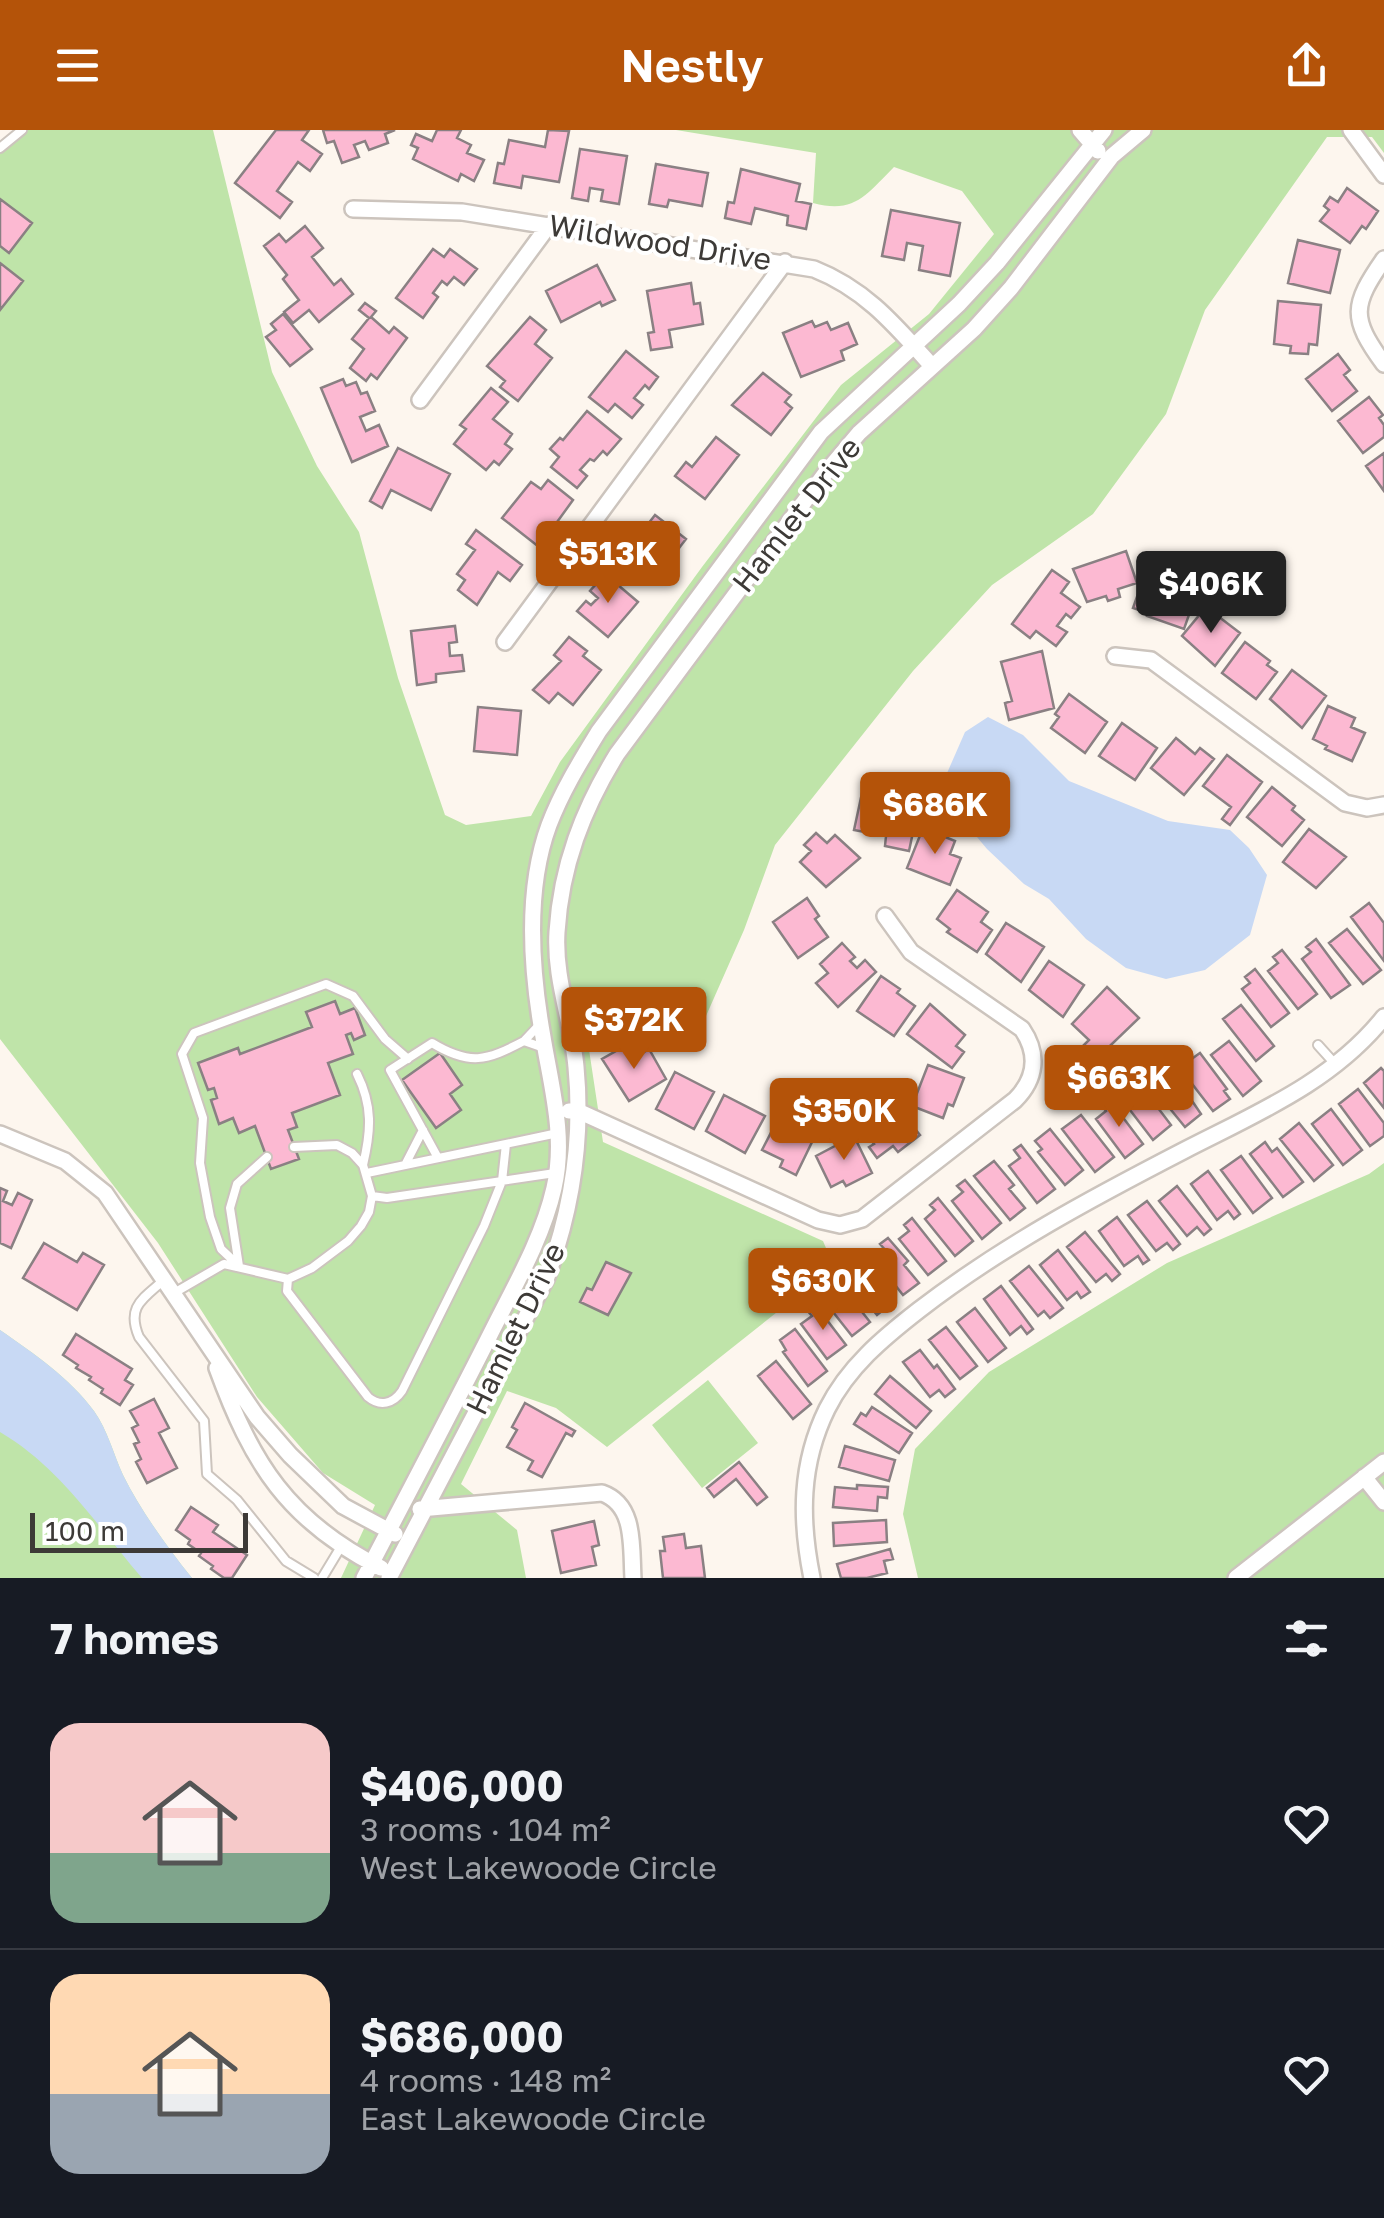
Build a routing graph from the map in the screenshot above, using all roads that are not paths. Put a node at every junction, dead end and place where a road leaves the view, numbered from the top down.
1 (22, 130) edge
2 (1080, 130) edge
3 (1104, 130) edge
4 (1143, 130) edge
5 (1351, 130) edge
6 (1092, 146) junction
7 (0, 148) edge
8 (1108, 161) junction
9 (1384, 175) edge
10 (353, 209) dead end
11 (549, 225) junction
12 (1384, 259) edge
13 (785, 262) junction
14 (914, 345) junction
15 (1384, 364) edge
16 (931, 365) junction
17 (420, 400) dead end
18 (506, 642) dead end
19 (1115, 656) dead end
20 (1384, 805) edge
21 (885, 916) dead end
22 (1384, 1016) edge
23 (540, 1022) junction
24 (524, 1041) junction
25 (1318, 1045) dead end
26 (545, 1048) junction
27 (408, 1059) junction
28 (1336, 1066) junction
29 (357, 1074) dead end
30 (556, 1111) junction
31 (578, 1111) junction
32 (423, 1130) junction
33 (558, 1133) junction
34 (0, 1134) edge
35 (506, 1144) junction
36 (294, 1147) dead end
37 (267, 1156) dead end
38 (438, 1158) junction
39 (405, 1165) junction
40 (365, 1169) junction
41 (556, 1173) junction
42 (502, 1181) junction
43 (372, 1196) junction
44 (239, 1266) junction
45 (164, 1279) junction
46 (288, 1279) junction
47 (174, 1294) junction
48 (208, 1346) junction
49 (1384, 1462) edge
50 (1364, 1477) junction
51 (1384, 1502) edge
52 (423, 1509) junction
53 (400, 1510) junction
54 (389, 1530) junction
55 (407, 1541) junction
56 (342, 1545) junction
57 (368, 1571) edge
58 (390, 1576) edge
59 (314, 1578) edge
60 (322, 1578) edge
61 (634, 1578) edge
62 (812, 1578) edge
63 (1236, 1578) edge

1 - 7 lane
2 - 6 street
3 - 6 street, Hamlet Drive
4 - 8 street, Hamlet Drive
5 - 9 street
6 - 8 street
6 - 14 street, Hamlet Drive
8 - 16 street, Hamlet Drive
10 - 11 street, Wildwood Drive
11 - 13 street, Wildwood Drive
11 - 17 street
12 - 15 street
13 - 14 street, Wildwood Drive
13 - 18 street
14 - 16 street, Wildwood Drive
14 - 23 street, Hamlet Drive
16 - 31 street, Hamlet Drive
19 - 20 street
21 - 31 street
22 - 28 street
23 - 24 lane
23 - 26 street, Hamlet Drive
24 - 26 lane
24 - 27 lane
25 - 28 lane
26 - 30 street, Hamlet Drive
27 - 32 lane
27 - 44 lane
28 - 62 street
29 - 40 lane
30 - 31 street
30 - 33 street, Hamlet Drive
31 - 52 street, Hamlet Drive
32 - 38 lane
32 - 39 lane
33 - 35 lane
33 - 41 street, Hamlet Drive
34 - 45 street
35 - 38 lane
35 - 42 lane
36 - 40 lane
37 - 44 lane
38 - 39 lane
39 - 40 lane
40 - 43 lane
41 - 42 lane
41 - 53 street, Hamlet Drive
42 - 43 lane
42 - 46 lane
43 - 46 lane
44 - 46 lane
44 - 47 lane
45 - 47 street
45 - 59 lane
47 - 48 street
48 - 54 street
48 - 56 street
49 - 50 street
50 - 51 street
50 - 63 street
52 - 53 street
52 - 55 street, Hamlet Drive
52 - 61 street
53 - 54 street, Hamlet Drive
54 - 55 street
54 - 57 street, Hamlet Drive
55 - 58 street, Hamlet Drive
56 - 57 street
56 - 60 lane
57 - 58 street

